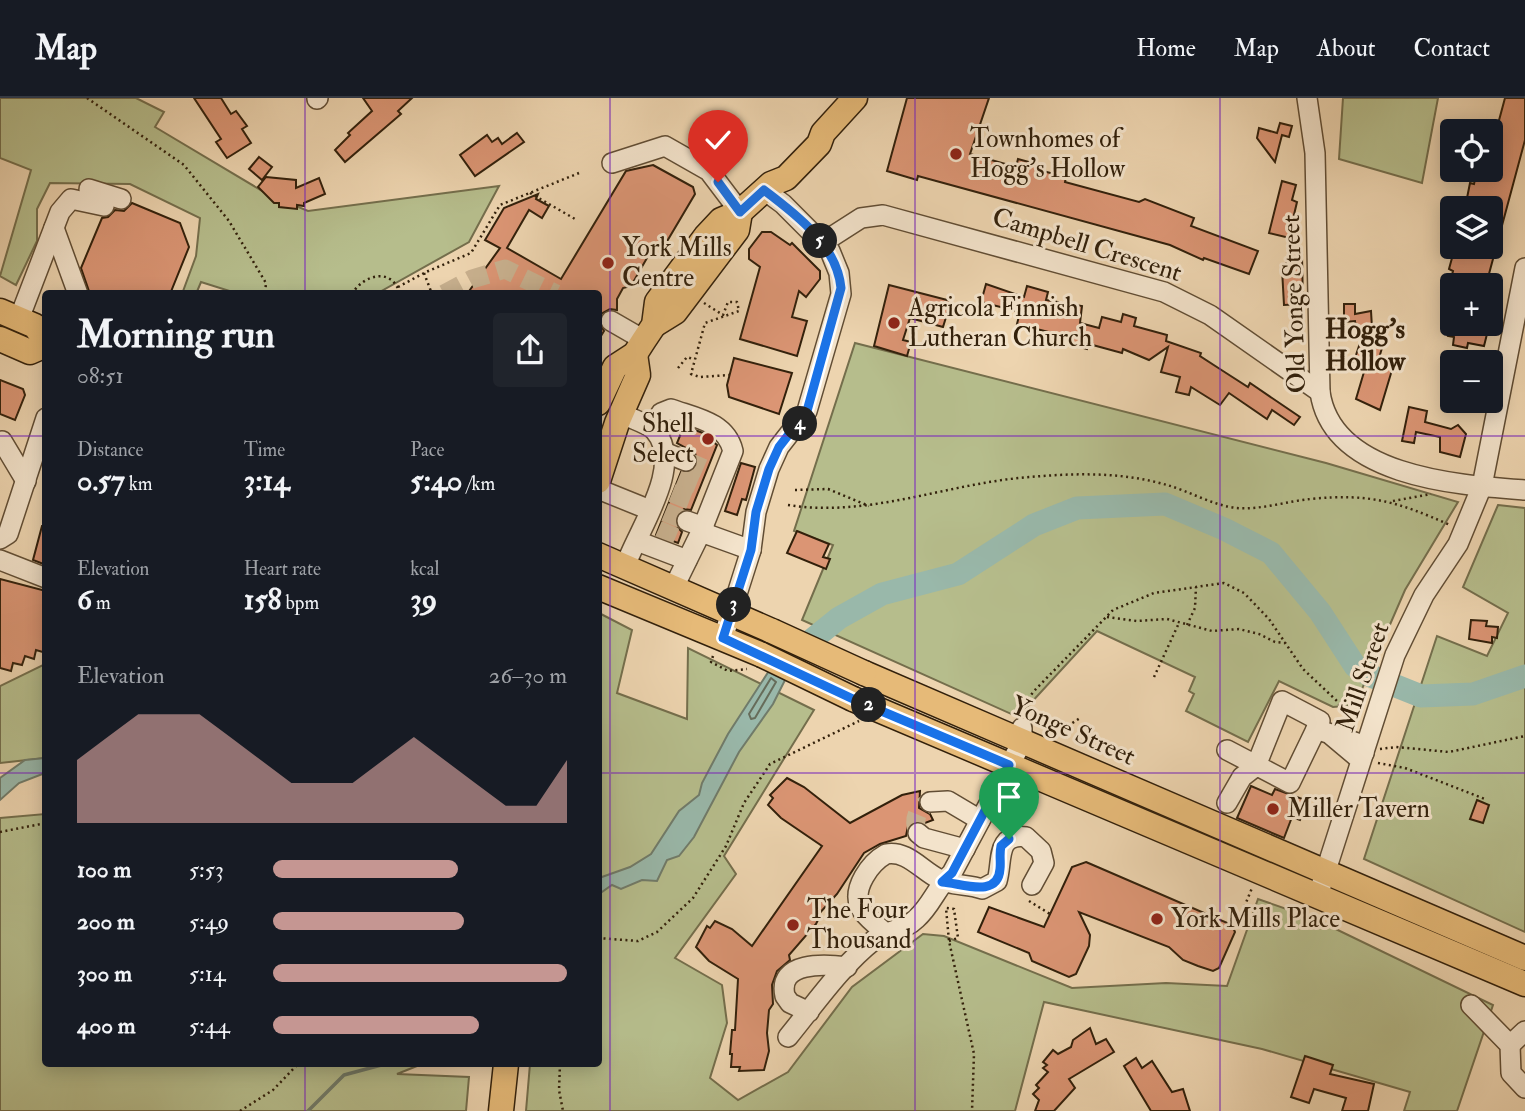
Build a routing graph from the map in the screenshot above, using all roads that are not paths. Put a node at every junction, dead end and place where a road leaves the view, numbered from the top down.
1 (855, 98) edge
2 (1307, 98) edge
3 (612, 163) dead end
4 (767, 187) junction
5 (113, 202) dead end
6 (740, 212) junction
7 (54, 228) junction
8 (822, 243) junction
9 (1525, 268) edge
10 (77, 290) edge
11 (9, 315) edge
12 (611, 321) dead end
13 (42, 337) edge
14 (0, 339) edge
15 (644, 340) junction
16 (42, 345) edge
17 (1320, 392) junction
18 (602, 395) edge
19 (621, 413) junction
20 (42, 428) edge
21 (654, 429) junction
22 (42, 430) edge
23 (1, 440) edge
24 (602, 469) edge
25 (1482, 486) junction
26 (24, 487) junction
27 (602, 490) edge
28 (1525, 490) edge
29 (661, 497) junction
30 (0, 503) edge
31 (700, 513) junction
32 (0, 538) edge
33 (751, 550) junction
34 (602, 557) edge
35 (0, 560) edge
36 (625, 567) junction
37 (42, 576) edge
38 (674, 587) junction
39 (602, 589) edge
40 (731, 612) junction
41 (723, 638) junction
42 (1019, 731) junction
43 (1323, 732) junction
44 (1370, 745) junction
45 (1227, 750) dead end
46 (1009, 765) junction
47 (1256, 766) junction
48 (930, 802) dead end
49 (1227, 803) dead end
50 (980, 820) junction
51 (918, 833) dead end
52 (965, 849) junction
53 (942, 882) junction
54 (1032, 885) dead end
55 (1321, 885) junction
56 (884, 932) junction
57 (1525, 958) edge
58 (847, 967) junction
59 (1525, 984) edge
60 (1471, 1005) dead end
61 (809, 1012) junction
62 (1525, 1031) edge
63 (788, 1037) dead end
64 (1510, 1045) junction
65 (506, 1067) edge
66 (1525, 1088) edge
67 (501, 1111) edge

1 - 4 main road
2 - 17 street, Old Yonge Street
3 - 6 street
4 - 6 main road
4 - 8 street
5 - 7 street
6 - 15 main road
7 - 10 street
7 - 11 street
8 - 17 street, Campbell Crescent
8 - 33 street
9 - 25 street, Mill Street
11 - 13 main road
12 - 15 street
14 - 16 main road
15 - 18 main road
15 - 19 main road
17 - 25 street, Old Yonge Street
19 - 21 street
19 - 24 main road
20 - 23 street
21 - 29 street
21 - 31 street
22 - 26 street
23 - 26 street
25 - 28 street, Old Yonge Street
25 - 44 street, Mill Street
26 - 30 street
26 - 32 street
27 - 29 street
29 - 31 street
29 - 36 street
31 - 33 street
31 - 38 street
33 - 40 street
34 - 36 main road, Yonge Street
35 - 37 street
36 - 38 main road, Yonge Street
38 - 40 main road, Yonge Street
39 - 41 main road, Yonge Street
40 - 41 street
40 - 42 main road, Yonge Street, bridge
41 - 46 main road, Yonge Street, bridge
42 - 46 street
42 - 55 main road, Yonge Street
43 - 44 street
43 - 47 street
43 - 47 street
44 - 55 street, Mill Street
45 - 47 street
46 - 50 street
46 - 55 main road, Yonge Street
47 - 49 street
48 - 50 street
50 - 52 street
51 - 52 street
52 - 53 street
53 - 54 street
53 - 56 street
53 - 56 street
55 - 57 main road, Yonge Street
55 - 59 main road, Yonge Street
56 - 58 street
58 - 61 street
58 - 61 street
60 - 64 street
61 - 63 street
62 - 64 street
64 - 66 street
65 - 67 main road

